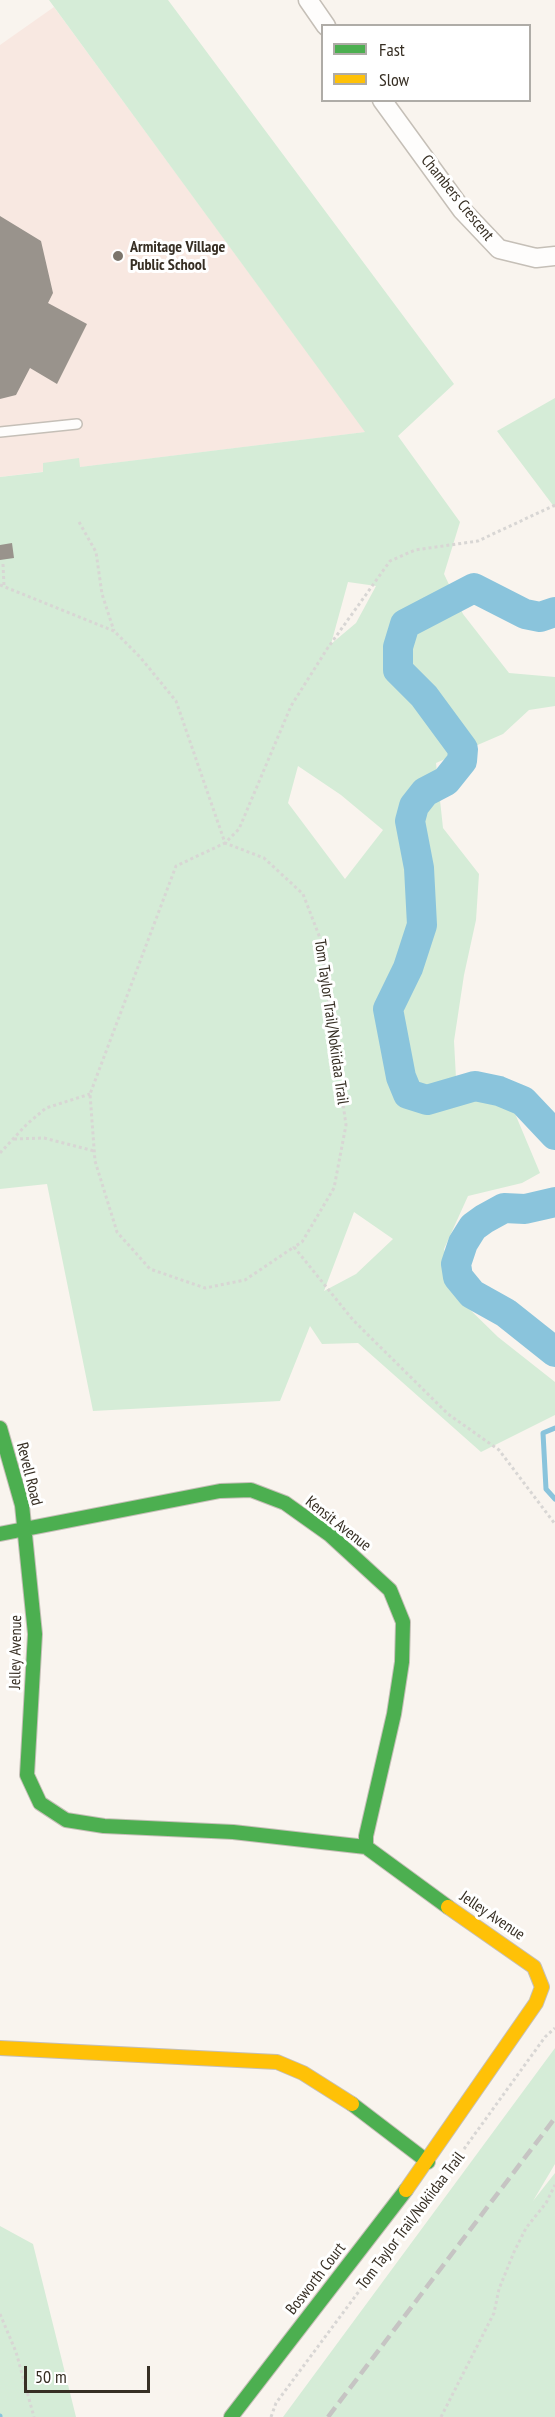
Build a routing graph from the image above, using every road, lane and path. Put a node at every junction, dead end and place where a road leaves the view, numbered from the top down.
1 (308, 0) edge
2 (325, 24) edge
3 (383, 102) edge
4 (555, 256) edge
5 (77, 424) dead end
6 (0, 432) edge
7 (555, 505) edge
8 (79, 522) dead end
9 (3, 564) dead end
10 (2, 585) edge
11 (114, 631) junction
12 (225, 843) junction
13 (90, 1094) junction
14 (13, 1139) junction
15 (94, 1151) junction
16 (0, 1153) edge
17 (294, 1247) junction
18 (0, 1428) edge
19 (555, 1524) edge
20 (24, 1529) junction
21 (0, 1534) edge
22 (366, 1847) junction
23 (555, 2028) edge
24 (0, 2048) edge
25 (459, 2156) dead end
26 (428, 2162) junction
27 (555, 2185) edge
28 (403, 2232) dead end
29 (0, 2314) edge
30 (34, 2417) edge
31 (231, 2417) edge
32 (271, 2417) edge
33 (441, 2417) edge

1 - 2 street
3 - 4 street, Chambers Crescent
5 - 6 lane
7 - 12 path
8 - 11 path
9 - 10 path
10 - 11 path
11 - 12 path
12 - 13 path
12 - 17 path, Tom Taylor Trail/Nokiidaa Trail
13 - 14 path
13 - 15 path, Tom Taylor Trail/Nokiidaa Trail
14 - 15 path
14 - 16 path
15 - 17 path, Tom Taylor Trail/Nokiidaa Trail
17 - 19 path
18 - 20 street, Revell Road
20 - 21 street, Kensit Avenue
20 - 22 street, Jelley Avenue
20 - 22 street, Kensit Avenue
22 - 26 street, Jelley Avenue
23 - 25 path, Tom Taylor Trail/Nokiidaa Trail
24 - 26 street
26 - 31 street, Bosworth Court
27 - 33 path
28 - 32 path, Tom Taylor Trail/Nokiidaa Trail
29 - 30 path

